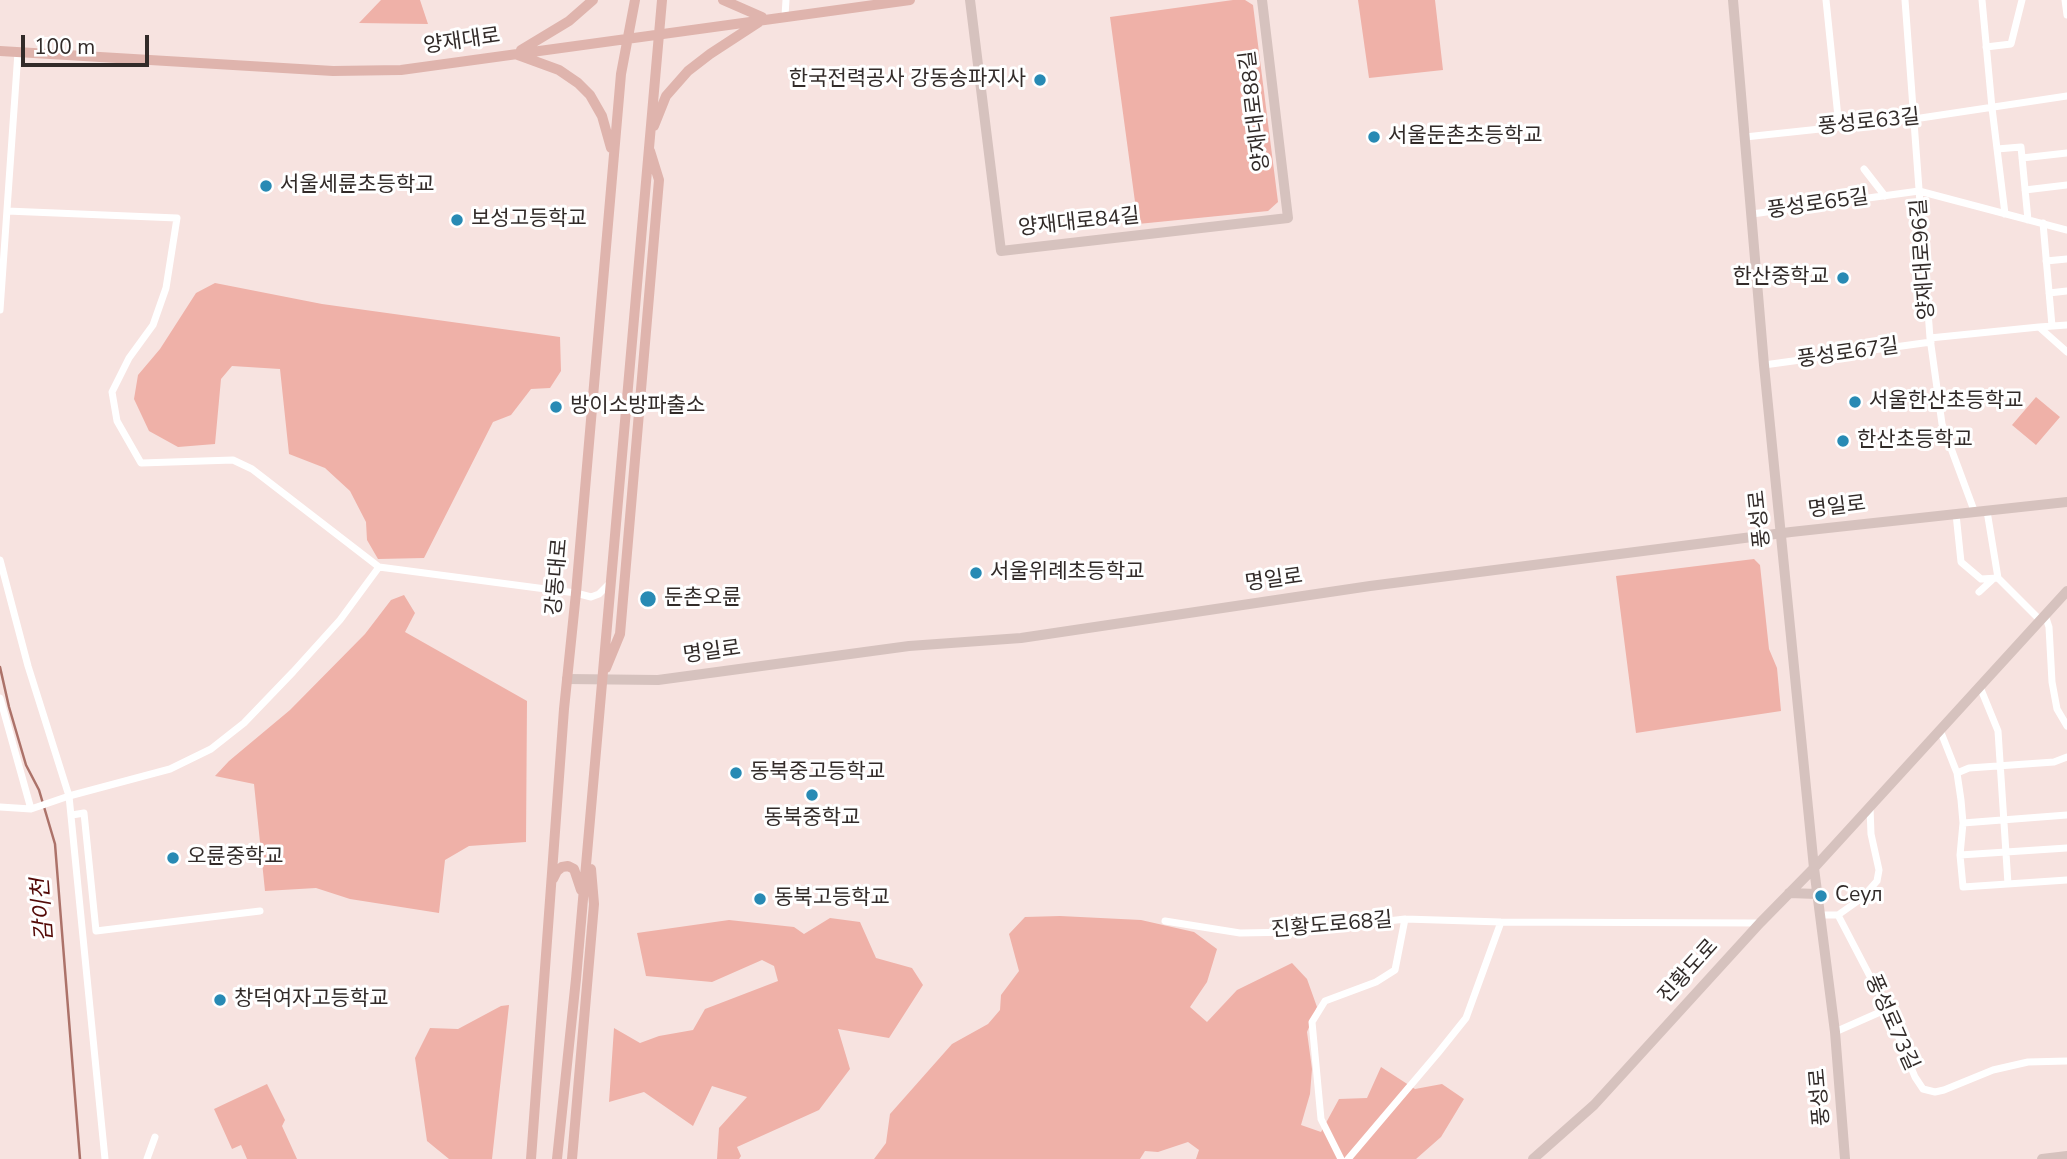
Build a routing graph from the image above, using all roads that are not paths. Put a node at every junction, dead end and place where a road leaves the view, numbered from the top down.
1 (593, 0) edge
2 (635, 0) edge
3 (662, 0) edge
4 (723, 0) edge
5 (786, 0) edge
6 (904, 0) edge
7 (970, 0) edge
8 (1262, 0) edge
9 (1733, 0) edge
10 (1826, 0) edge
11 (1905, 0) edge
12 (1982, 0) edge
13 (2022, 0) edge
14 (2065, 0) edge
15 (2067, 15) edge
16 (785, 16) junction
17 (765, 19) junction
18 (658, 34) junction
19 (628, 38) junction
20 (1986, 47) junction
21 (0, 51) edge
22 (18, 52) junction
23 (516, 54) junction
24 (2067, 96) edge
25 (1992, 108) junction
26 (1914, 119) junction
27 (1839, 127) junction
28 (1745, 137) junction
29 (648, 144) junction
30 (1997, 149) junction
31 (2067, 153) edge
32 (614, 156) junction
33 (2022, 158) junction
34 (1864, 169) dead end
35 (2067, 185) edge
36 (2025, 190) junction
37 (1919, 191) junction
38 (1885, 196) junction
39 (7, 211) junction
40 (1752, 214) junction
41 (2005, 214) junction
42 (1288, 218) joint
43 (2028, 220) junction
44 (2043, 223) junction
45 (2067, 230) edge
46 (2067, 259) edge
47 (2046, 261) junction
48 (2067, 291) edge
49 (2049, 293) junction
50 (0, 310) edge
51 (2067, 325) edge
52 (2052, 326) junction
53 (2039, 327) junction
54 (1931, 340) junction
55 (2067, 352) edge
56 (1764, 365) junction
57 (2067, 502) edge
58 (1987, 511) junction
59 (1975, 513) junction
60 (1956, 514) junction
61 (1782, 534) junction
62 (0, 560) edge
63 (379, 567) junction
64 (1995, 579) junction
65 (611, 582) junction
66 (1979, 592) dead end
67 (2067, 592) edge
68 (576, 593) junction
69 (2043, 618) junction
70 (567, 679) junction
71 (601, 681) junction
72 (1980, 687) junction
73 (0, 698) edge
74 (2067, 726) edge
75 (1940, 730) junction
76 (2067, 757) edge
77 (2000, 766) junction
78 (1957, 773) junction
79 (69, 796) junction
80 (1870, 806) junction
81 (0, 807) edge
82 (31, 809) junction
83 (72, 814) junction
84 (2067, 816) edge
85 (2004, 820) junction
86 (1964, 823) junction
87 (588, 842) junction
88 (2067, 848) edge
89 (2006, 853) junction
90 (1960, 855) junction
91 (1814, 868) junction
92 (2067, 880) edge
93 (551, 884) junction
94 (2008, 884) junction
95 (1789, 893) junction
96 (1817, 894) junction
97 (583, 900) junction
98 (260, 911) dead end
99 (1820, 915) junction
100 (1838, 915) junction
101 (1405, 919) junction
102 (1165, 921) dead end
103 (1501, 922) junction
104 (1759, 923) junction
105 (1887, 1009) junction
106 (1835, 1032) junction
107 (2067, 1061) edge
108 (155, 1136) dead end
109 (2067, 1156) edge
110 (105, 1159) edge
111 (147, 1159) edge
112 (531, 1159) edge
113 (557, 1159) edge
114 (572, 1159) edge
115 (1341, 1159) edge
116 (1348, 1159) edge
117 (1535, 1159) edge
118 (1845, 1159) edge
119 (2042, 1159) edge

1 - 23 main road
2 - 19 main road, 강동대로
3 - 18 main road
4 - 17 main road
5 - 16 street
6 - 16 main road, 양재대로
7 - 42 main road, 양재대로84길
8 - 42 main road, 양재대로88길
9 - 28 main road, 풍성로
10 - 27 street
11 - 26 street, 양재대로96길
12 - 20 street
13 - 20 street
14 - 15 street
16 - 17 main road, 양재대로
17 - 18 main road, 양재대로
17 - 29 main road
18 - 19 main road, 양재대로
18 - 29 main road
19 - 23 main road, 양재대로
19 - 32 main road, 강동대로
20 - 25 street
21 - 22 main road, 양재대로
22 - 23 main road, 양재대로
22 - 39 street
23 - 32 main road
24 - 25 street, 풍성로63길
25 - 26 street, 풍성로63길
25 - 30 street
26 - 27 street, 풍성로63길
26 - 37 street, 양재대로96길
27 - 28 street, 풍성로63길
28 - 40 main road, 풍성로
29 - 65 main road
29 - 71 main road
30 - 33 street
30 - 41 street
31 - 33 street
32 - 68 main road, 강동대로
33 - 36 street
34 - 38 street, 풍성로65길
35 - 36 street
36 - 43 street
37 - 38 street, 풍성로65길
37 - 41 street, 풍성로65길
37 - 54 street, 양재대로96길
38 - 40 street, 풍성로65길
39 - 50 street
39 - 63 street
40 - 56 main road, 풍성로
41 - 43 street, 풍성로65길
43 - 44 street, 풍성로65길
44 - 45 street, 풍성로65길
44 - 47 street
46 - 47 street
47 - 49 street
48 - 49 street
49 - 52 street
51 - 52 street
52 - 53 street
53 - 54 street, 풍성로67길
53 - 55 street
54 - 56 street, 풍성로67길
54 - 59 street, 양재대로96길
56 - 61 main road, 풍성로
57 - 58 main road, 명일로
58 - 59 main road, 명일로
58 - 64 street
59 - 60 main road, 명일로
60 - 61 main road, 명일로
60 - 64 street
61 - 71 main road, 명일로
61 - 91 main road, 풍성로
62 - 79 street
63 - 68 street
63 - 79 street
64 - 66 street
64 - 69 street
65 - 68 street
65 - 71 main road
67 - 69 main road, 진황도로
68 - 70 main road, 강동대로
69 - 72 main road, 진황도로
69 - 74 street
70 - 71 main road, 명일로
70 - 93 main road, 강동대로
71 - 87 main road
72 - 75 main road, 진황도로
72 - 77 street
73 - 82 street
75 - 78 street
75 - 80 main road, 진황도로
76 - 77 street
77 - 78 street
77 - 85 street
78 - 86 street
79 - 82 street
79 - 83 street
80 - 91 main road, 진황도로
80 - 100 street
81 - 82 street
83 - 98 street
83 - 110 street
84 - 85 street
85 - 86 street
85 - 89 street
86 - 90 street
87 - 97 main road
87 - 114 main road
88 - 89 street
89 - 90 street
89 - 94 street
90 - 94 street
91 - 95 main road, 진황도로
91 - 96 main road, 풍성로
92 - 94 street
93 - 97 main road
93 - 112 main road, 강동대로
95 - 96 main road
95 - 104 main road, 진황도로
96 - 99 main road, 풍성로
97 - 113 main road
99 - 100 street
99 - 106 main road, 풍성로
100 - 105 street, 풍성로73길
101 - 102 street, 진황도로68길
101 - 103 street, 진황도로68길
101 - 115 street
103 - 104 street, 진황도로68길
103 - 116 street
104 - 117 main road, 진황도로
105 - 106 street
105 - 107 street, 풍성로73길
106 - 118 main road, 풍성로
108 - 111 street
109 - 119 main road

